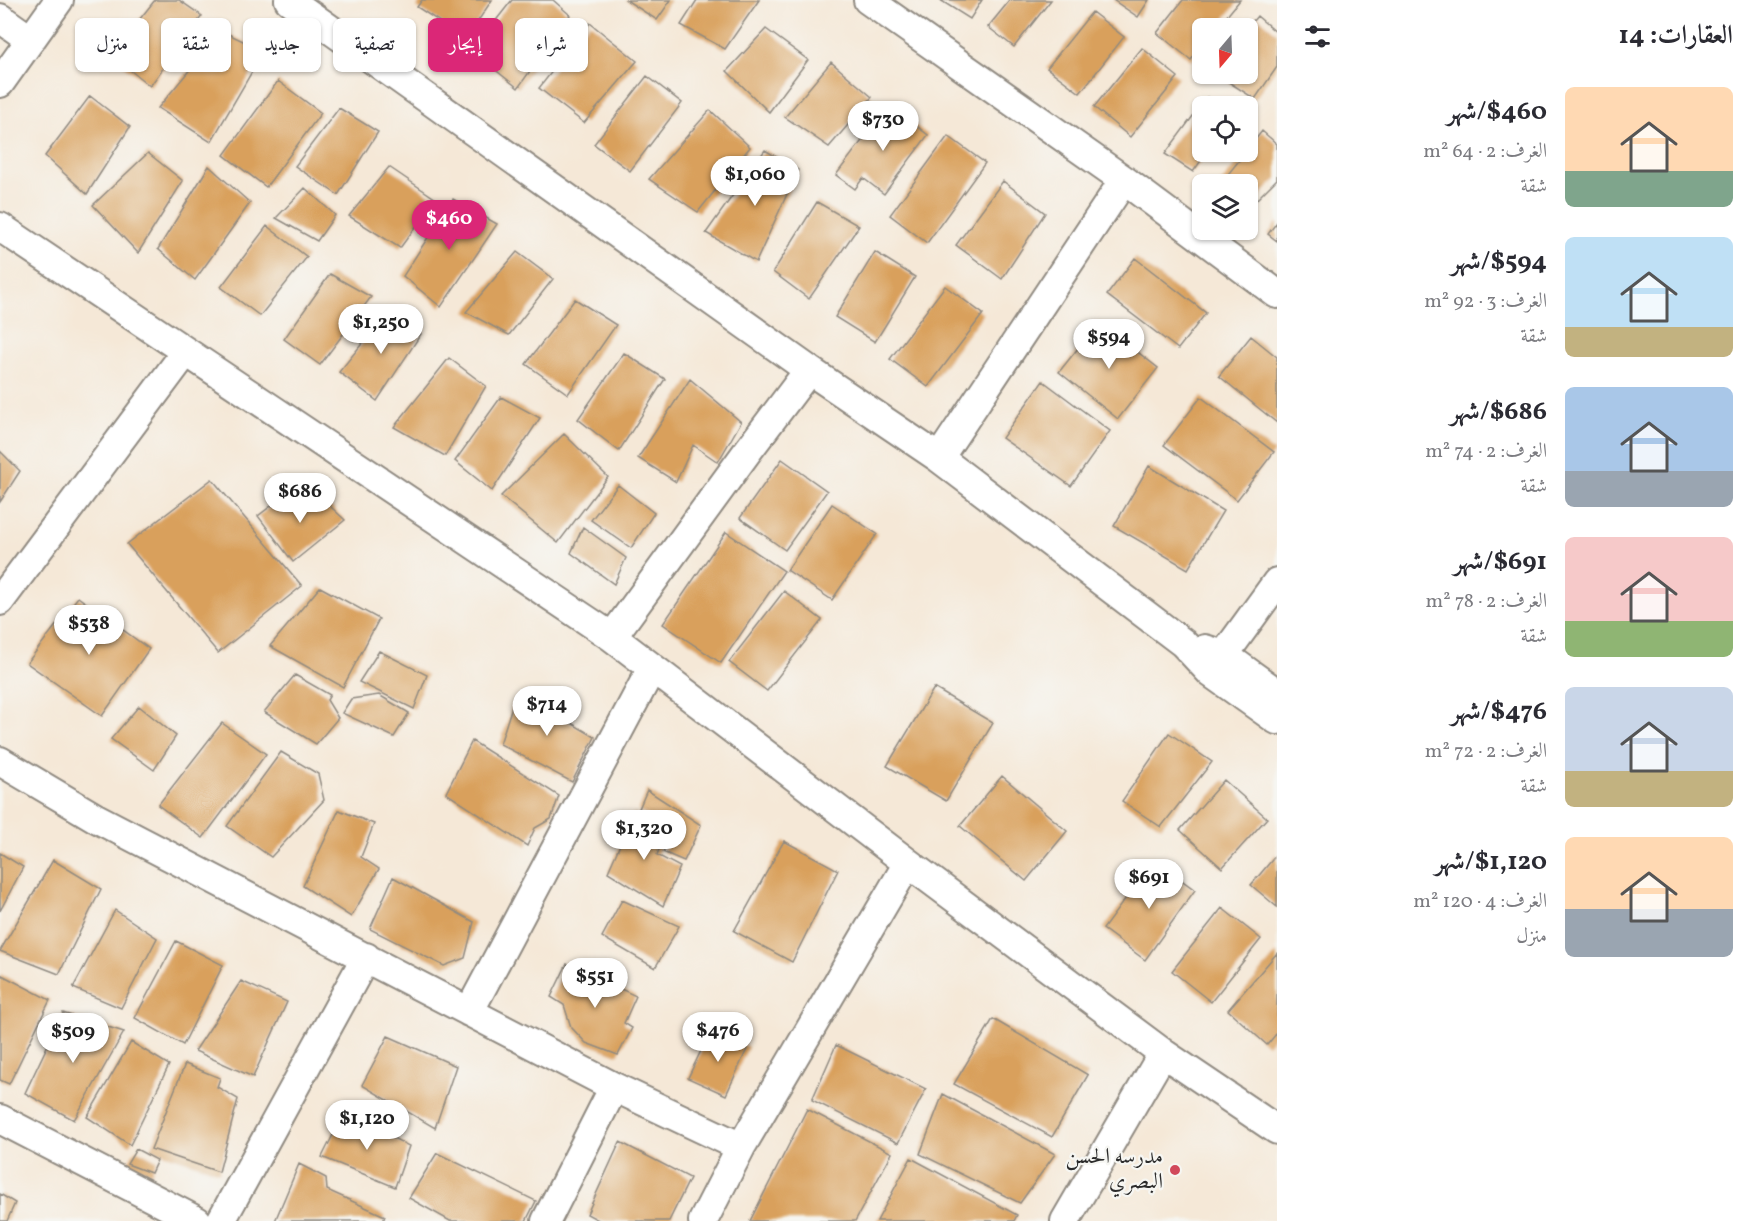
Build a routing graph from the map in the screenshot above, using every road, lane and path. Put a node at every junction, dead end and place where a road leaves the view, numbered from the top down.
1 (59, 0) edge
2 (289, 0) edge
3 (868, 0) edge
4 (0, 18) edge
5 (30, 40) junction
6 (0, 83) edge
7 (1124, 180) junction
8 (0, 228) edge
9 (1277, 294) edge
10 (185, 353) junction
11 (809, 370) junction
12 (939, 458) junction
13 (1277, 582) edge
14 (0, 601) edge
15 (612, 637) junction
16 (1218, 664) junction
17 (652, 668) junction
18 (1277, 693) edge
19 (1277, 720) edge
20 (0, 761) edge
21 (908, 863) junction
22 (366, 957) junction
23 (469, 1012) junction
24 (1163, 1053) junction
25 (614, 1087) junction
26 (0, 1119) edge
27 (1277, 1130) edge
28 (741, 1147) junction
29 (197, 1221) edge
30 (221, 1221) edge
31 (546, 1221) edge
32 (703, 1221) edge
33 (1065, 1221) edge

1 - 5 street
2 - 11 street
3 - 7 street
4 - 5 street
5 - 6 street
7 - 9 street
7 - 12 street
8 - 10 street
10 - 14 street
10 - 15 street
11 - 12 street
11 - 15 street
12 - 16 street
13 - 16 street
15 - 17 street
16 - 18 street
16 - 19 street
17 - 21 street
17 - 23 street
20 - 22 street
21 - 24 street
21 - 28 street
22 - 23 street
22 - 30 street
23 - 25 street
24 - 27 street
24 - 33 street
25 - 28 street
25 - 31 street
26 - 29 street
28 - 32 street

